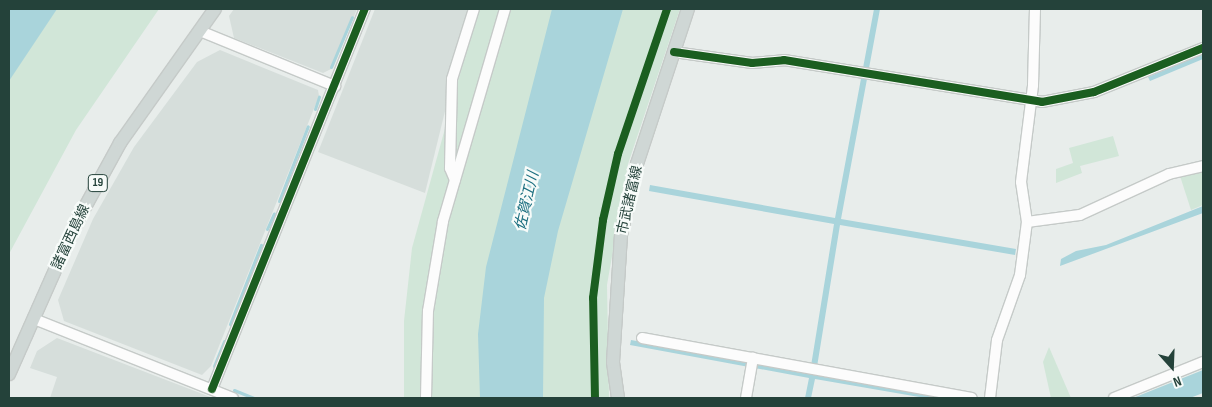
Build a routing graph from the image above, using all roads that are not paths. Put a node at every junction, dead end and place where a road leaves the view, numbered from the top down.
1 (215, 9) edge
2 (365, 9) edge
3 (474, 9) edge
4 (505, 9) edge
5 (688, 9) edge
6 (1035, 9) edge
7 (200, 31) junction
8 (1203, 48) edge
9 (674, 52) junction
10 (335, 86) junction
11 (1029, 102) junction
12 (1203, 166) edge
13 (455, 180) junction
14 (1027, 222) junction
15 (34, 319) junction
16 (642, 338) dead end
17 (753, 362) junction
18 (1203, 362) edge
19 (9, 374) edge
20 (212, 389) junction
21 (234, 398) edge
22 (426, 398) edge
23 (618, 398) edge
24 (746, 398) edge
25 (972, 398) edge
26 (990, 398) edge
27 (1114, 398) edge

1 - 7 main road, 諸富西島線 / 19
2 - 10 street
3 - 13 street
4 - 13 street
5 - 9 main road, 市武諸富線
6 - 11 street
7 - 10 street
7 - 15 main road, 諸富西島線 / 19
8 - 11 street
9 - 11 street
9 - 23 main road, 市武諸富線
10 - 20 street
11 - 14 street
12 - 14 street
13 - 22 street
14 - 26 street
15 - 19 main road, 諸富西島線 / 19
15 - 20 street
16 - 17 street
17 - 24 street
17 - 25 street
18 - 27 street
20 - 21 street

